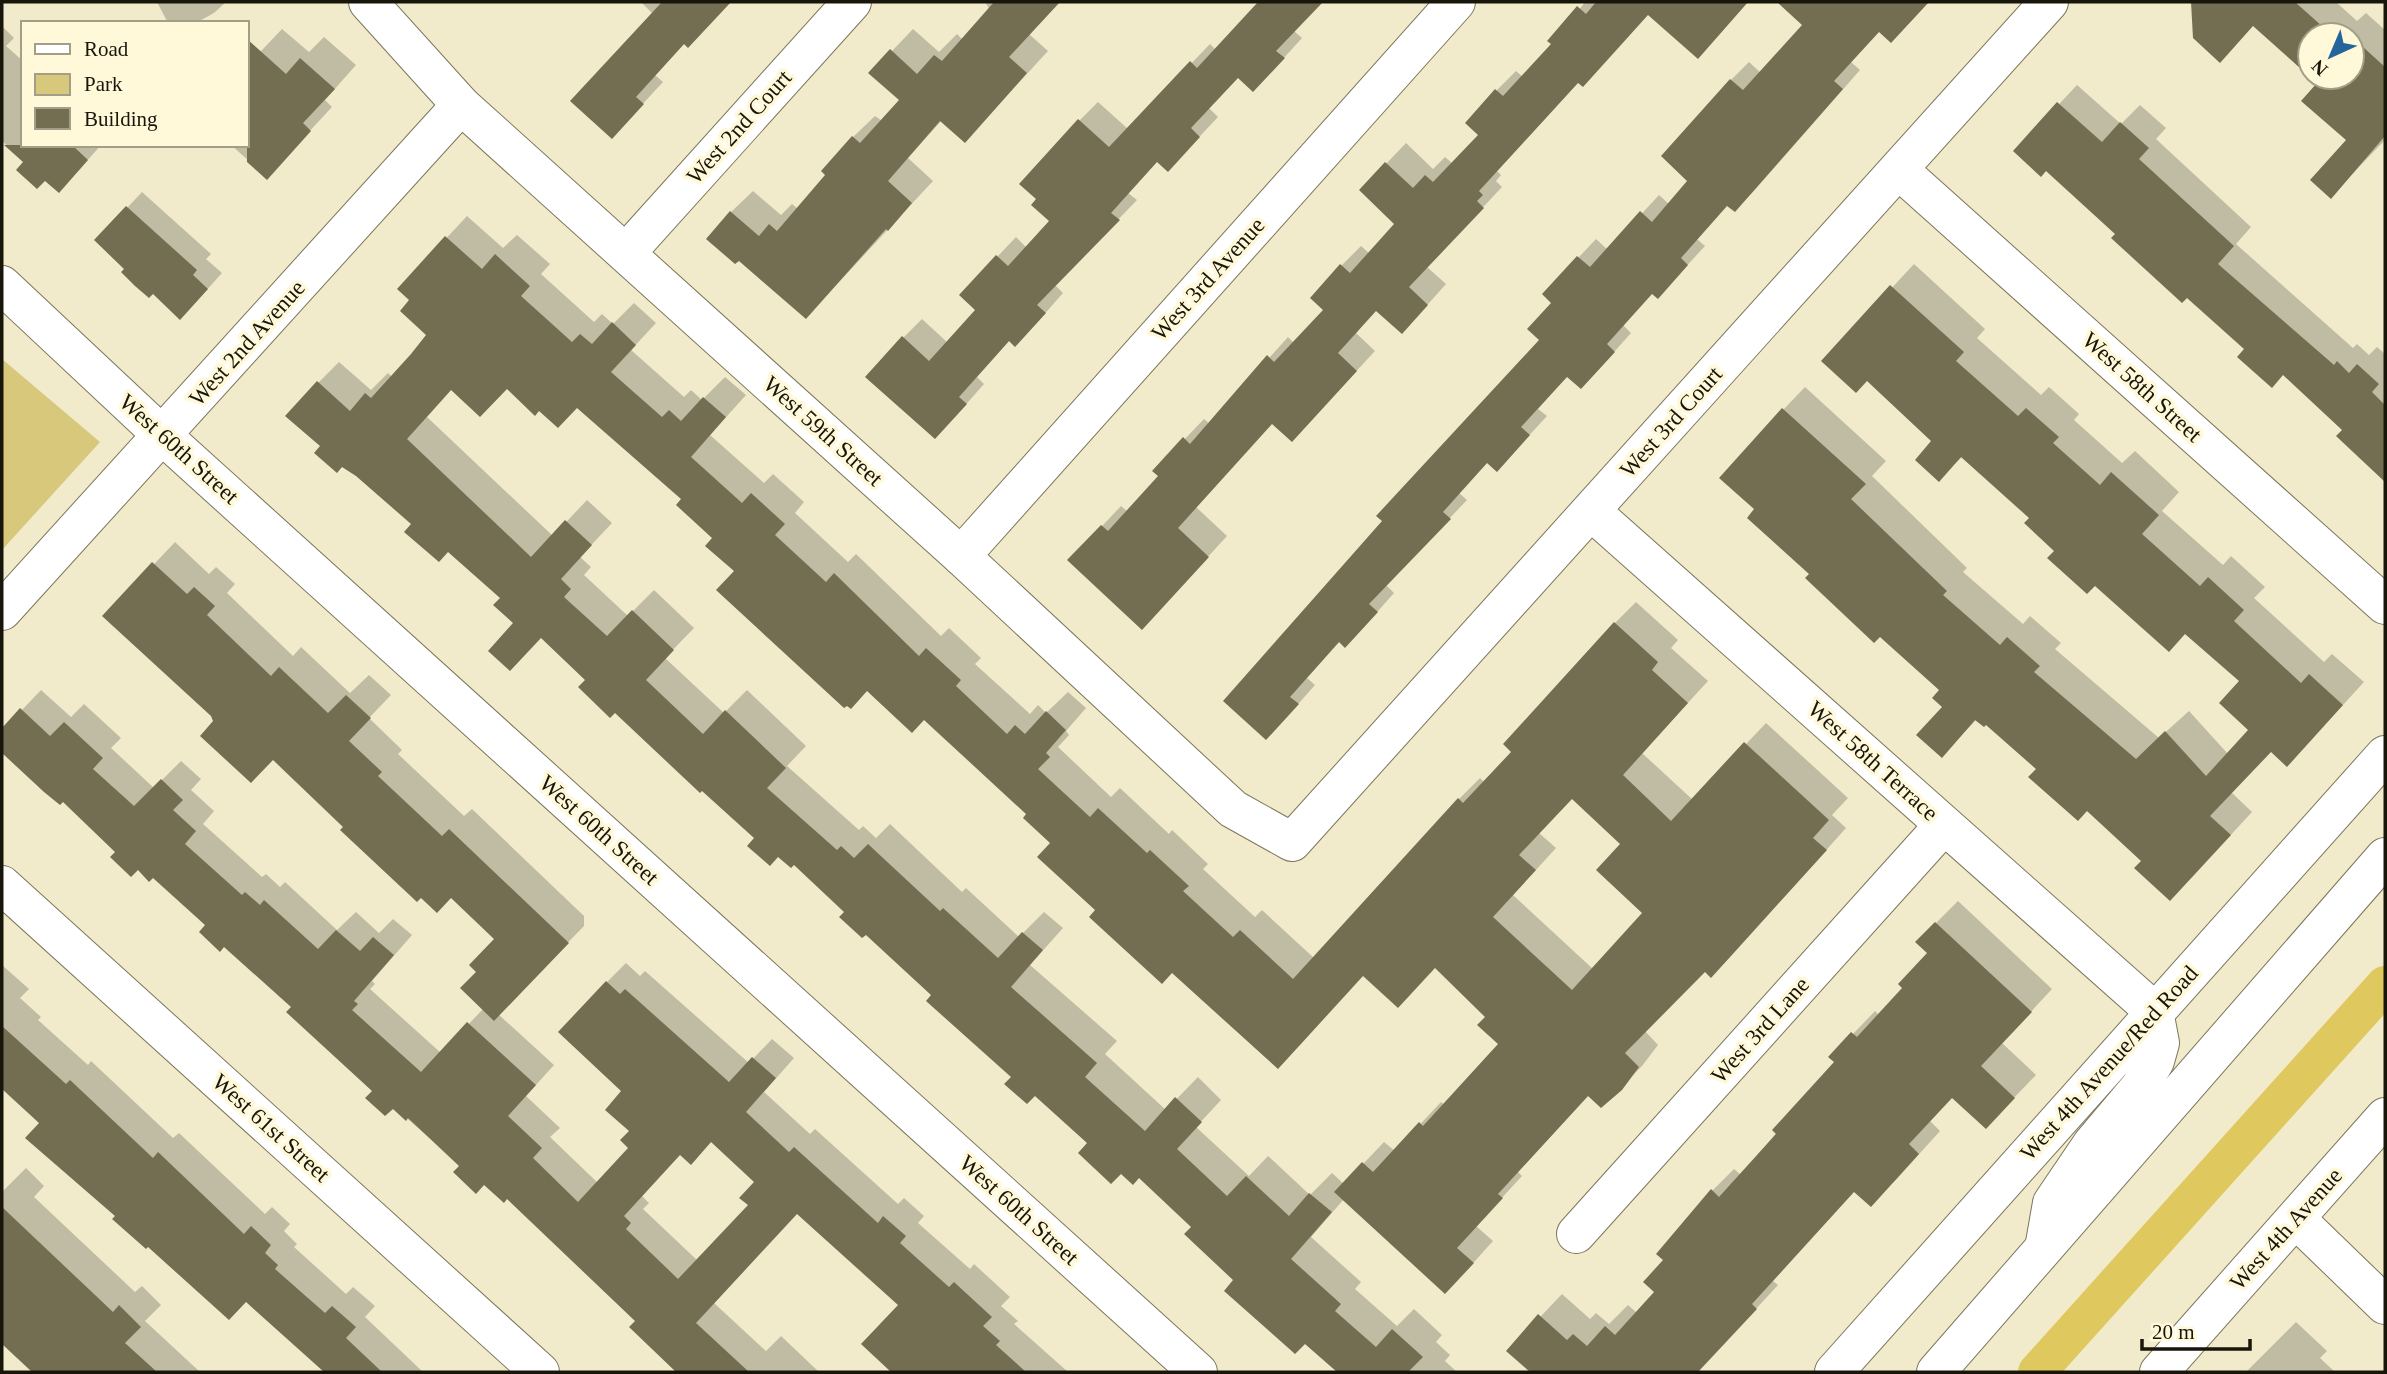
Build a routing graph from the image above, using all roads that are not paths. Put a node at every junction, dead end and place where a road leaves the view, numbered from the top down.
1 (368, 2) edge
2 (852, 2) edge
3 (1456, 2) edge
4 (2049, 2) edge
5 (461, 105) junction
6 (1899, 170) junction
7 (626, 253) junction
8 (2, 285) edge
9 (163, 436) junction
10 (1591, 511) junction
11 (961, 556) junction
12 (2385, 605) edge
13 (2, 611) edge
14 (2385, 755) edge
15 (1944, 825) junction
16 (1292, 842) joint
17 (2385, 858) edge
18 (2, 885) edge
19 (2154, 1011) junction
20 (2385, 1118) edge
21 (2296, 1219) junction
22 (1576, 1234) dead end
23 (2043, 1251) junction
24 (2385, 1305) edge
25 (540, 1372) edge
26 (1198, 1372) edge
27 (1834, 1372) edge
28 (1936, 1372) edge
29 (2159, 1372) edge

1 - 5 street, West 59th Street
2 - 7 street, West 2nd Court
3 - 11 street, West 3rd Avenue
4 - 6 street, West 3rd Court
5 - 7 street, West 59th Street
5 - 9 street, West 2nd Avenue
6 - 10 street, West 3rd Court
6 - 12 street, West 58th Street
7 - 11 street, West 59th Street
8 - 9 street, West 60th Street
9 - 13 street, West 2nd Avenue
9 - 26 street, West 60th Street
10 - 15 street, West 58th Terrace
10 - 16 street, West 3rd Court
11 - 16 street, West 59th Street
14 - 19 street, West 4th Avenue/Red Road
15 - 19 street, West 58th Terrace
15 - 22 street, West 3rd Lane
17 - 23 street
18 - 25 street, West 61st Street
19 - 23 street
19 - 27 street, West 4th Avenue/Red Road
20 - 21 street, West 4th Avenue
21 - 24 street
21 - 29 street, West 4th Avenue
23 - 28 street

